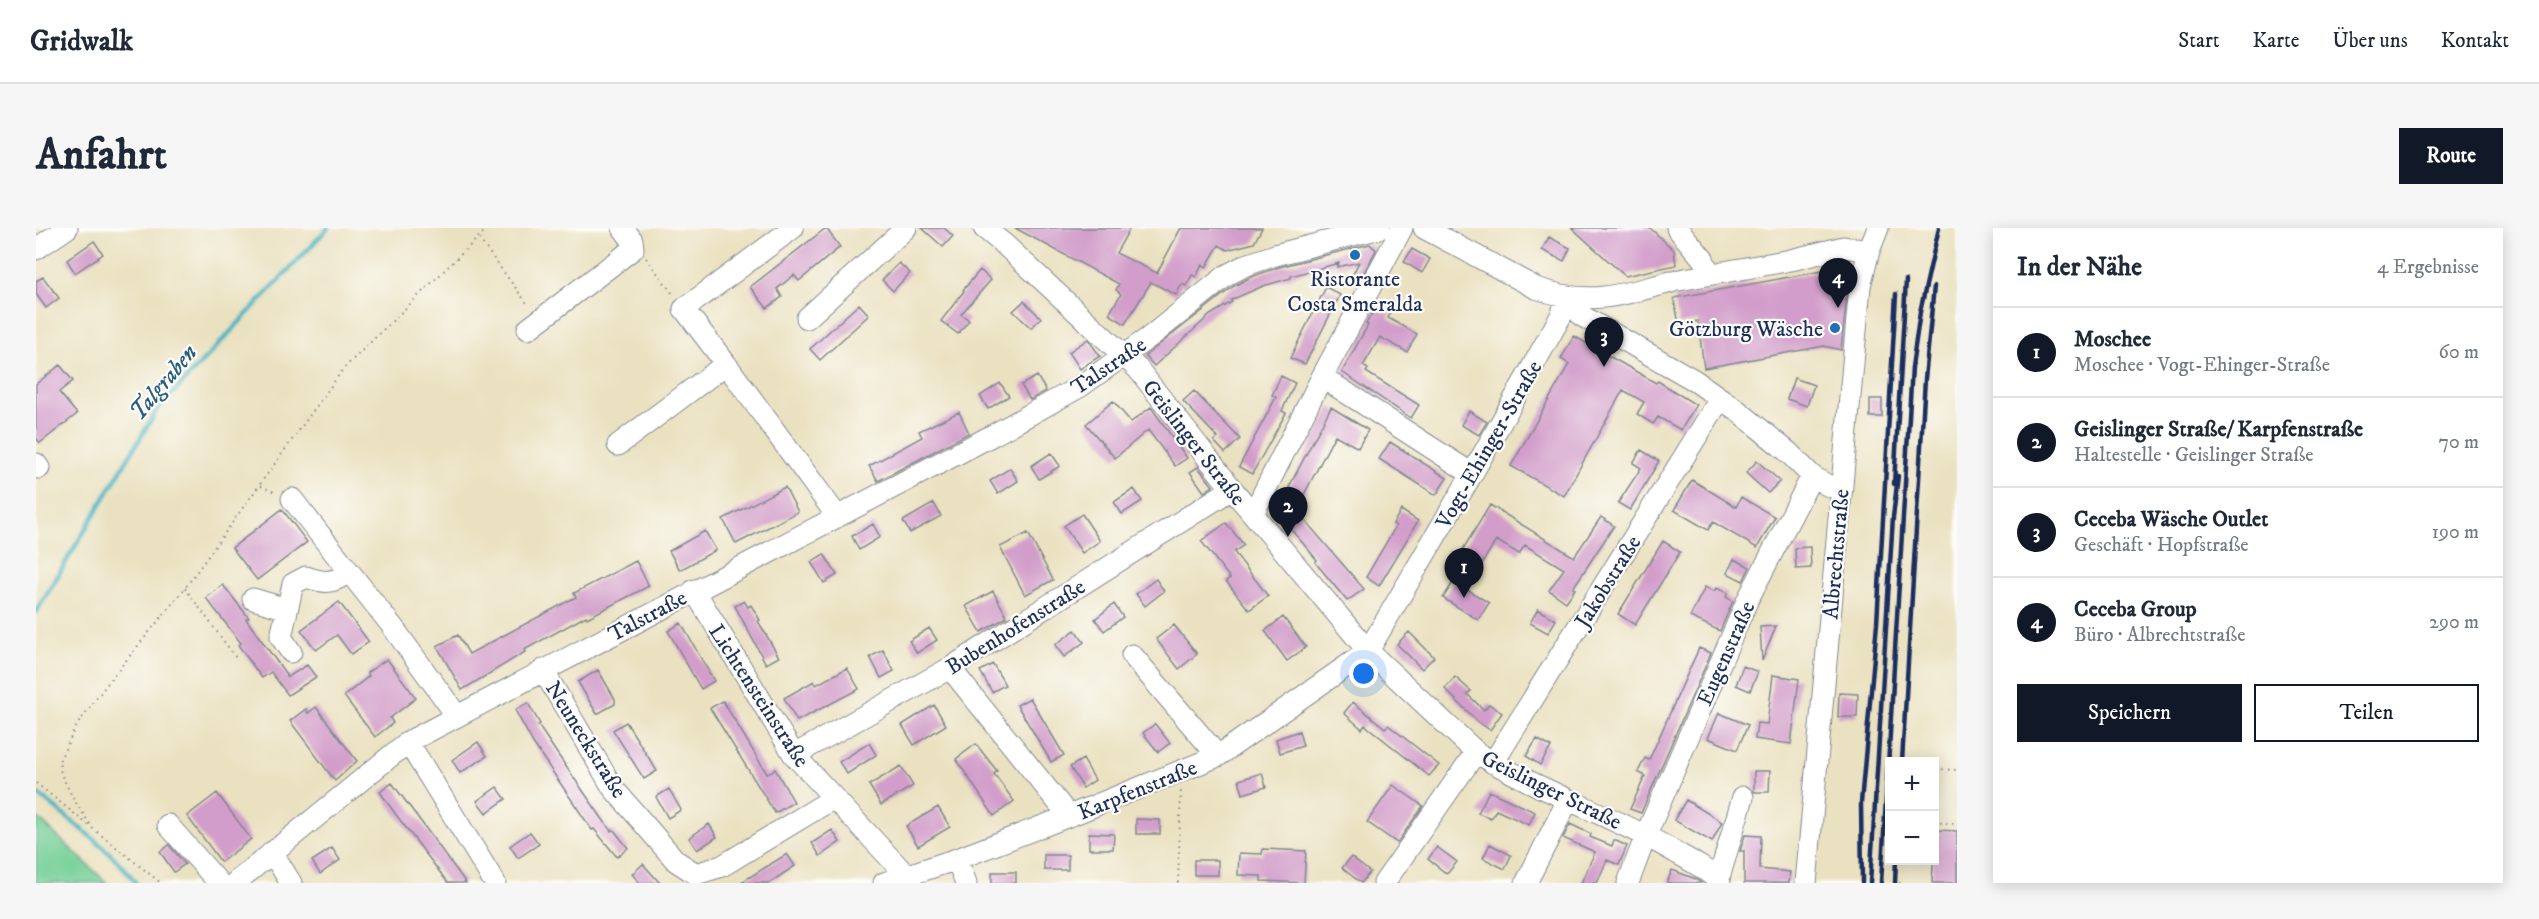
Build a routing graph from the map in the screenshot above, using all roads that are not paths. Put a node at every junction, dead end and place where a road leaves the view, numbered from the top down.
1 (67, 228) edge
2 (623, 228) edge
3 (793, 228) edge
4 (906, 228) edge
5 (984, 228) edge
6 (1380, 228) edge
7 (1402, 228) edge
8 (1424, 228) edge
9 (1677, 228) edge
10 (1878, 228) edge
11 (36, 249) edge
12 (1869, 251) junction
13 (1709, 273) junction
14 (1566, 297) junction
15 (807, 318) dead end
16 (534, 325) road end
17 (1124, 356) junction
18 (726, 364) junction
19 (1322, 377) junction
20 (1720, 399) junction
21 (618, 445) dead end
22 (1472, 474) junction
23 (1812, 476) junction
24 (1232, 489) junction
25 (1841, 490) junction
26 (292, 499) dead end
27 (1253, 514) junction
28 (837, 516) junction
29 (348, 573) junction
30 (694, 590) junction
31 (253, 599) dead end
32 (287, 609) junction
33 (1368, 651) junction
34 (291, 652) dead end
35 (1132, 655) dead end
36 (950, 668) junction
37 (543, 670) junction
38 (457, 716) junction
39 (408, 742) junction
40 (794, 755) junction
41 (1218, 756) junction
42 (1485, 758) junction
43 (1743, 797) dead end
44 (834, 798) junction
45 (1568, 800) junction
46 (1069, 816) junction
47 (168, 825) dead end
48 (1646, 835) junction
49 (272, 852) junction
50 (957, 859) junction
51 (905, 874) junction
52 (1719, 882) edge
53 (219, 883) edge
54 (236, 883) edge
55 (291, 883) edge
56 (495, 883) edge
57 (884, 883) edge
58 (966, 883) edge
59 (1384, 883) edge
60 (1526, 883) edge
61 (1628, 883) edge
62 (1806, 883) edge

1 - 11 street
2 - 16 street
3 - 18 street
4 - 15 street
5 - 17 street, Geislinger Straße
6 - 17 street, Talstraße
7 - 19 street
8 - 14 street
9 - 13 street
10 - 12 street, Albrechtstraße
12 - 13 street
12 - 25 street, Albrechtstraße
13 - 14 street
14 - 20 street
14 - 22 street, Vogt-Ehinger-Straße
17 - 24 street, Geislinger Straße
17 - 28 street, Talstraße
18 - 21 street
18 - 28 street
19 - 22 street
19 - 27 street
20 - 23 street
20 - 42 street, Jakobstraße
22 - 33 street, Vogt-Ehinger-Straße
23 - 25 street
23 - 48 street, Eugenstraße
24 - 27 street, Geislinger Straße
24 - 36 street, Bubenhofenstraße
25 - 62 street, Albrechtstraße
26 - 29 street
27 - 33 street, Geislinger Straße
28 - 30 street, Talstraße
29 - 32 street
29 - 38 street
30 - 37 street, Talstraße
30 - 40 street, Lichtensteinstraße
31 - 32 street
32 - 34 street
33 - 41 street, Karpfenstraße
33 - 42 street, Geislinger Straße
35 - 41 street
36 - 40 street, Bubenhofenstraße
36 - 46 street
37 - 38 street, Talstraße
37 - 44 street, Neuneckstraße
38 - 39 street, Talstraße
39 - 49 street, Talstraße
39 - 56 street
40 - 44 street, Lichtensteinstraße
41 - 46 street, Karpfenstraße
42 - 45 street, Geislinger Straße
42 - 59 street, Jakobstraße
43 - 52 street
44 - 51 street, Lichtensteinstraße
45 - 48 street, Geislinger Straße
45 - 60 street
46 - 50 street, Karpfenstraße
47 - 53 street
48 - 52 street, Geislinger Straße
48 - 61 street, Eugenstraße
49 - 54 street, Talstraße
49 - 55 street
50 - 51 street, Karpfenstraße
50 - 58 street
51 - 57 street, Karpfenstraße

